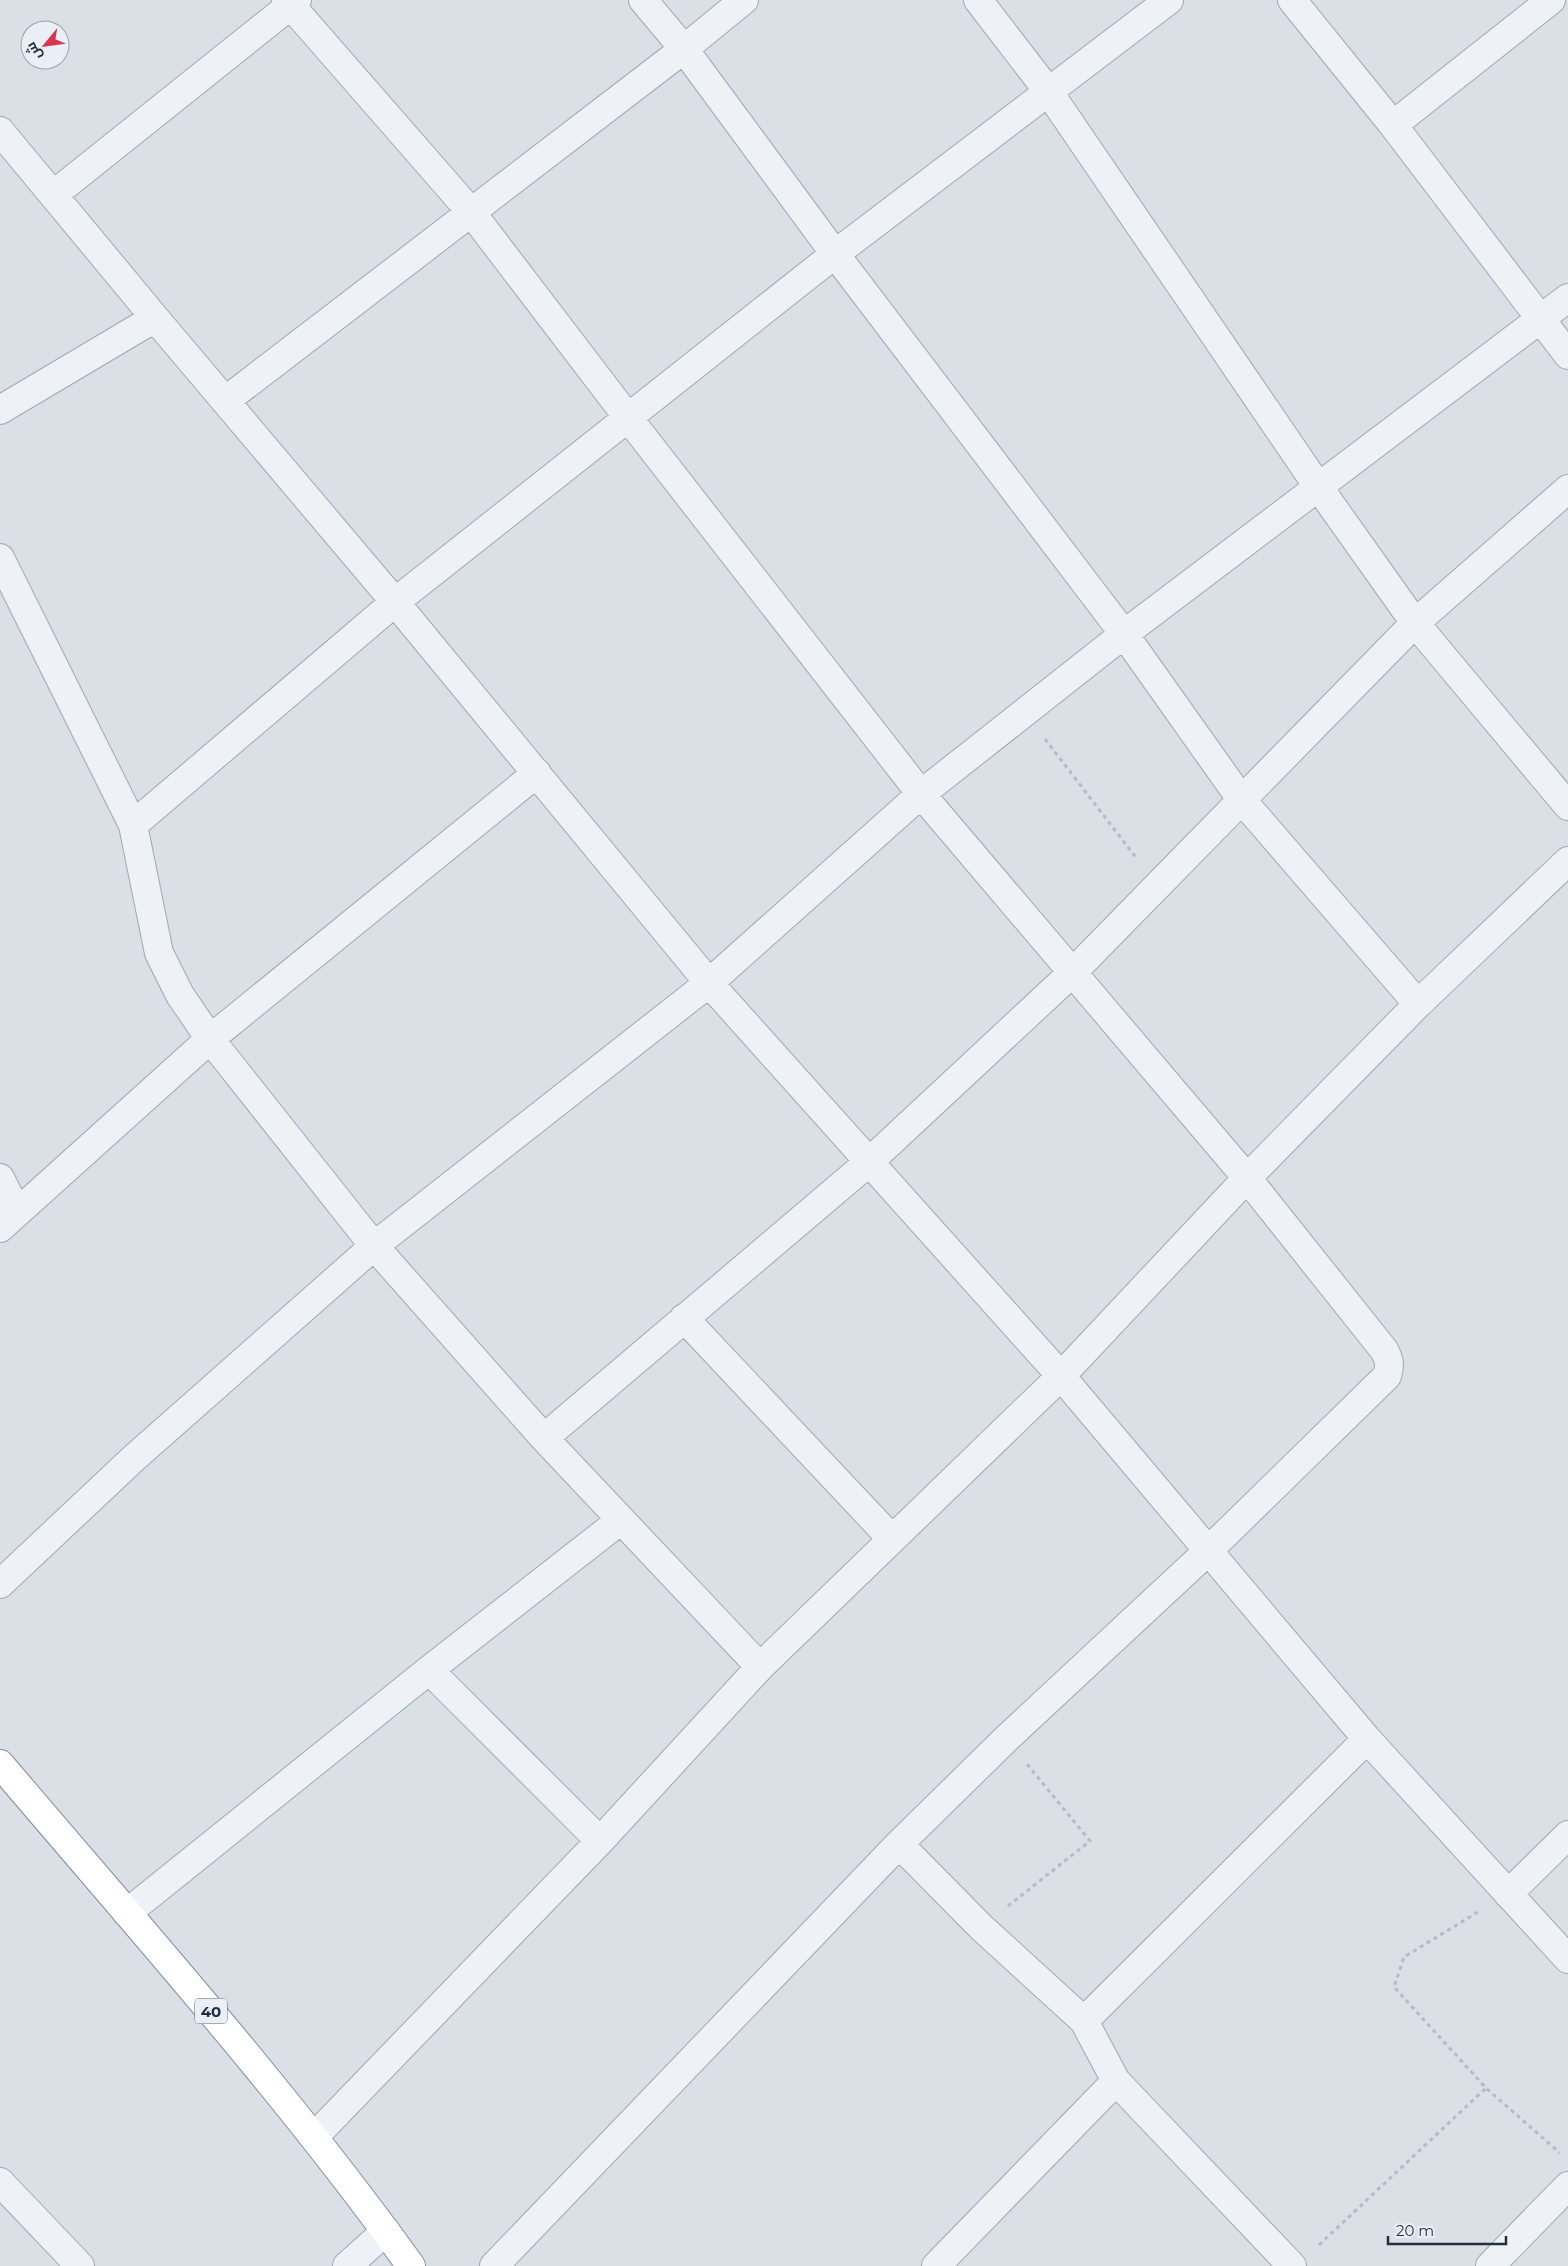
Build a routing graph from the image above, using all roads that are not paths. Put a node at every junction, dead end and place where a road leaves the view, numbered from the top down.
1 (643, 0) edge
2 (744, 0) edge
3 (978, 0) edge
4 (1169, 0) edge
5 (1292, 0) edge
6 (1551, 0) edge
7 (291, 2) edge
8 (684, 49) junction
9 (1048, 91) junction
10 (1393, 125) junction
11 (0, 132) edge
12 (53, 195) junction
13 (471, 212) junction
14 (835, 254) junction
15 (1568, 298) edge
16 (155, 318) junction
17 (1540, 319) junction
18 (1568, 355) edge
19 (225, 401) junction
20 (0, 410) edge
21 (628, 419) junction
22 (1317, 485) junction
23 (1568, 489) edge
24 (0, 558) edge
25 (395, 602) junction
26 (1415, 623) junction
27 (1124, 634) junction
28 (537, 773) junction
29 (921, 794) junction
30 (1242, 799) junction
31 (1568, 806) edge
32 (133, 825) junction
33 (1568, 861) edge
34 (1073, 972) junction
35 (709, 983) junction
36 (1418, 1004) junction
37 (210, 1039) junction
38 (869, 1162) junction
39 (0, 1178) edge
40 (1247, 1178) junction
41 (8, 1220) edge
42 (374, 1246) junction
43 (684, 1318) junction
44 (1061, 1376) junction
45 (544, 1438) junction
46 (621, 1520) junction
47 (892, 1538) junction
48 (1209, 1550) junction
49 (0, 1584) edge
50 (760, 1667) junction
51 (429, 1670) junction
52 (1367, 1738) junction
53 (0, 1764) edge
54 (1568, 1835) edge
55 (600, 1842) junction
56 (899, 1844) junction
57 (1508, 1894) junction
58 (127, 1913) junction
59 (1568, 1959) edge
60 (1084, 2021) junction
61 (1116, 2081) junction
62 (314, 2137) junction
63 (0, 2182) edge
64 (1568, 2186) edge
65 (386, 2232) junction
66 (80, 2266) edge
67 (347, 2266) edge
68 (412, 2266) edge
69 (494, 2266) edge
70 (936, 2266) edge
71 (1292, 2266) edge
72 (1490, 2266) edge

1 - 8 street
2 - 8 street
3 - 9 street
4 - 9 street
5 - 10 street
6 - 10 street
7 - 12 street
7 - 13 street
8 - 13 street
8 - 14 street
9 - 14 street
9 - 22 street
10 - 17 street
11 - 12 street
12 - 16 street
13 - 19 street
13 - 21 street
14 - 21 street
14 - 27 street
15 - 17 street
16 - 19 street
16 - 20 street
17 - 18 street
17 - 22 street
19 - 25 street
21 - 25 street
21 - 29 street
22 - 26 street
22 - 27 street
23 - 26 street
24 - 32 street
25 - 28 street
25 - 32 street
26 - 30 street
26 - 31 street
27 - 29 street
27 - 30 street
28 - 35 street
28 - 37 street
29 - 34 street
29 - 35 street
30 - 34 street
30 - 36 street
32 - 37 street
33 - 36 street
34 - 38 street
34 - 40 street
35 - 38 street
35 - 42 street
36 - 40 street
37 - 41 street
37 - 42 street
38 - 43 street
38 - 44 street
39 - 41 street
40 - 44 street
40 - 48 street
42 - 45 street
42 - 49 street
43 - 45 street
43 - 47 street
44 - 47 street
44 - 48 street
45 - 46 street
46 - 50 street
46 - 51 street
47 - 50 street
48 - 52 street
48 - 56 street
50 - 55 street
51 - 55 street
51 - 58 street
52 - 57 street
52 - 60 street
53 - 58 highway, 40
54 - 57 street
55 - 62 street
56 - 60 street
56 - 69 street
57 - 59 street
58 - 62 highway, 40
60 - 61 street
61 - 70 street
61 - 71 street
62 - 65 highway, 40
63 - 66 street
64 - 72 street
65 - 67 street
65 - 68 highway, 40

